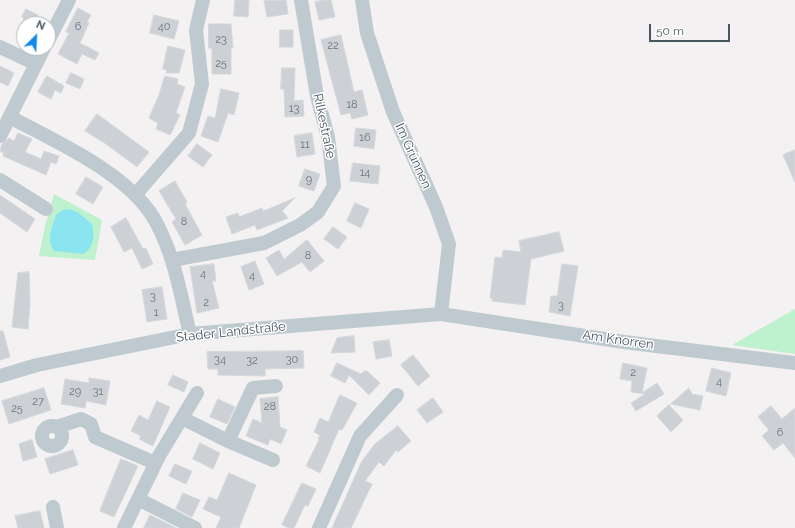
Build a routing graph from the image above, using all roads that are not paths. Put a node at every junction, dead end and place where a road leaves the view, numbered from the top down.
1 (69, 0) edge
2 (203, 0) edge
3 (301, 0) edge
4 (362, 0) edge
5 (56, 25) edge
6 (0, 47) edge
7 (40, 56) edge
8 (36, 64) junction
9 (10, 116) junction
10 (0, 136) edge
11 (0, 180) edge
12 (136, 194) junction
13 (46, 209) dead end
14 (172, 260) junction
15 (441, 314) junction
16 (190, 334) junction
17 (795, 363) edge
18 (0, 376) edge
19 (276, 386) dead end
20 (197, 393) dead end
21 (397, 395) dead end
22 (182, 418) junction
23 (56, 427) dead end
24 (228, 441) junction
25 (273, 460) dead end
26 (155, 463) junction
27 (138, 499) junction
28 (53, 507) dead end
29 (57, 528) edge
30 (124, 528) edge
31 (195, 528) edge
32 (319, 528) edge

1 - 5 street
2 - 12 street
3 - 14 street, Rilkestraße
4 - 15 street, Im Grünnen
6 - 8 street
7 - 8 street
8 - 9 street
9 - 10 street
9 - 12 street
11 - 13 street
12 - 14 street
14 - 16 street
15 - 16 street, Stader Landstraße
15 - 17 street, Am Knorren
16 - 18 street, Stader Landstraße
19 - 24 street
20 - 22 street
21 - 32 street
22 - 24 street
22 - 26 street
23 - 26 street
24 - 25 street
26 - 27 street
27 - 30 street
27 - 31 street
28 - 29 street

